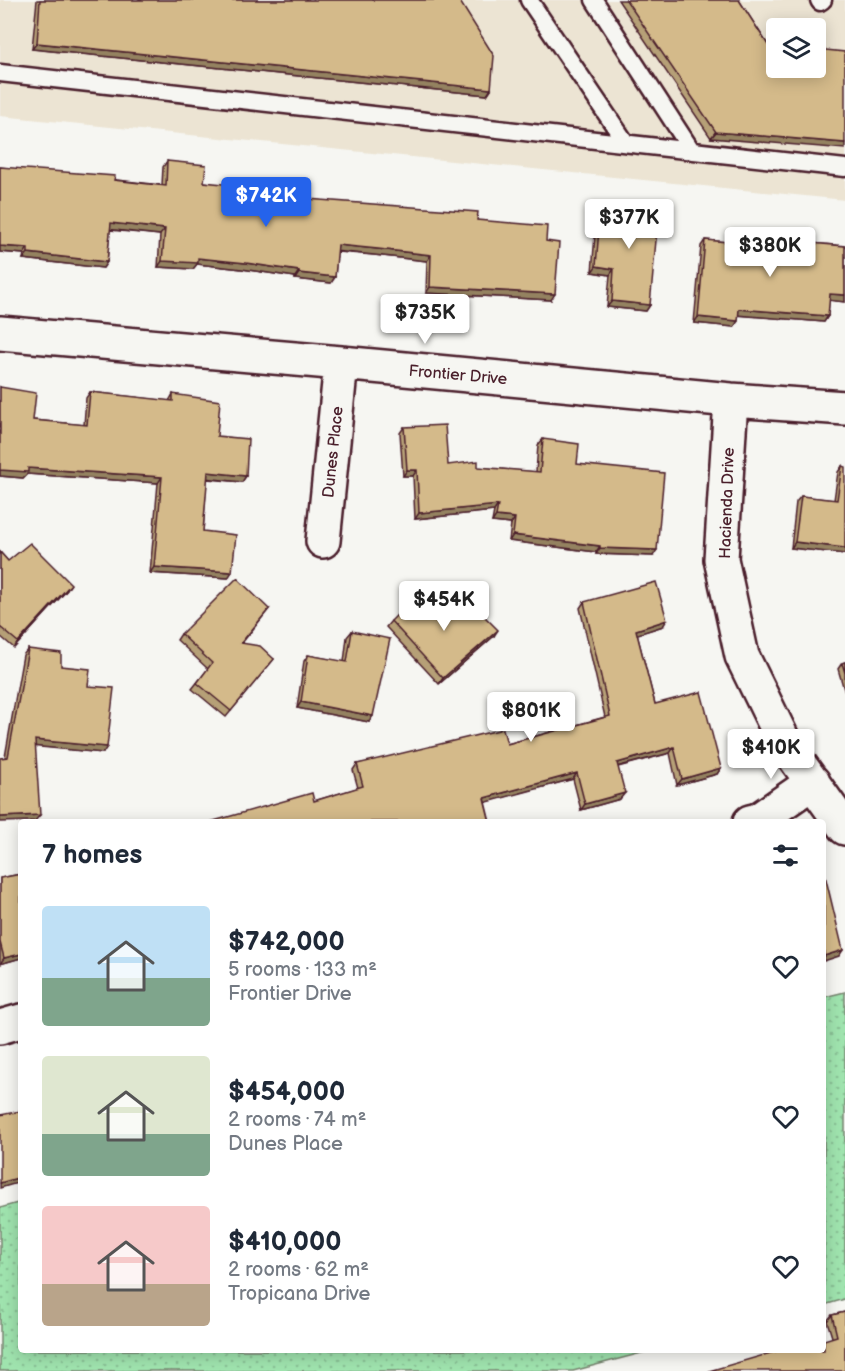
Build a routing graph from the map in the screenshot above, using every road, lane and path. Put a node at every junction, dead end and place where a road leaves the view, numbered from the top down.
1 (529, 0) edge
2 (594, 0) edge
3 (0, 73) edge
4 (626, 143) junction
5 (692, 150) junction
6 (845, 168) edge
7 (0, 333) edge
8 (341, 363) junction
9 (731, 400) junction
10 (845, 408) edge
11 (323, 541) dead end
12 (813, 782) junction
13 (759, 819) edge
14 (845, 828) edge
15 (18, 1022) edge
16 (0, 1027) edge

1 - 4 lane
2 - 5 lane
3 - 4 lane
4 - 5 lane
5 - 6 lane
7 - 8 street, Frontier Drive
8 - 9 street, Frontier Drive
8 - 11 street, Dunes Place
9 - 10 street, Frontier Drive
9 - 12 street, Hacienda Drive
12 - 13 street
12 - 14 street, Hacienda Drive
15 - 16 street

